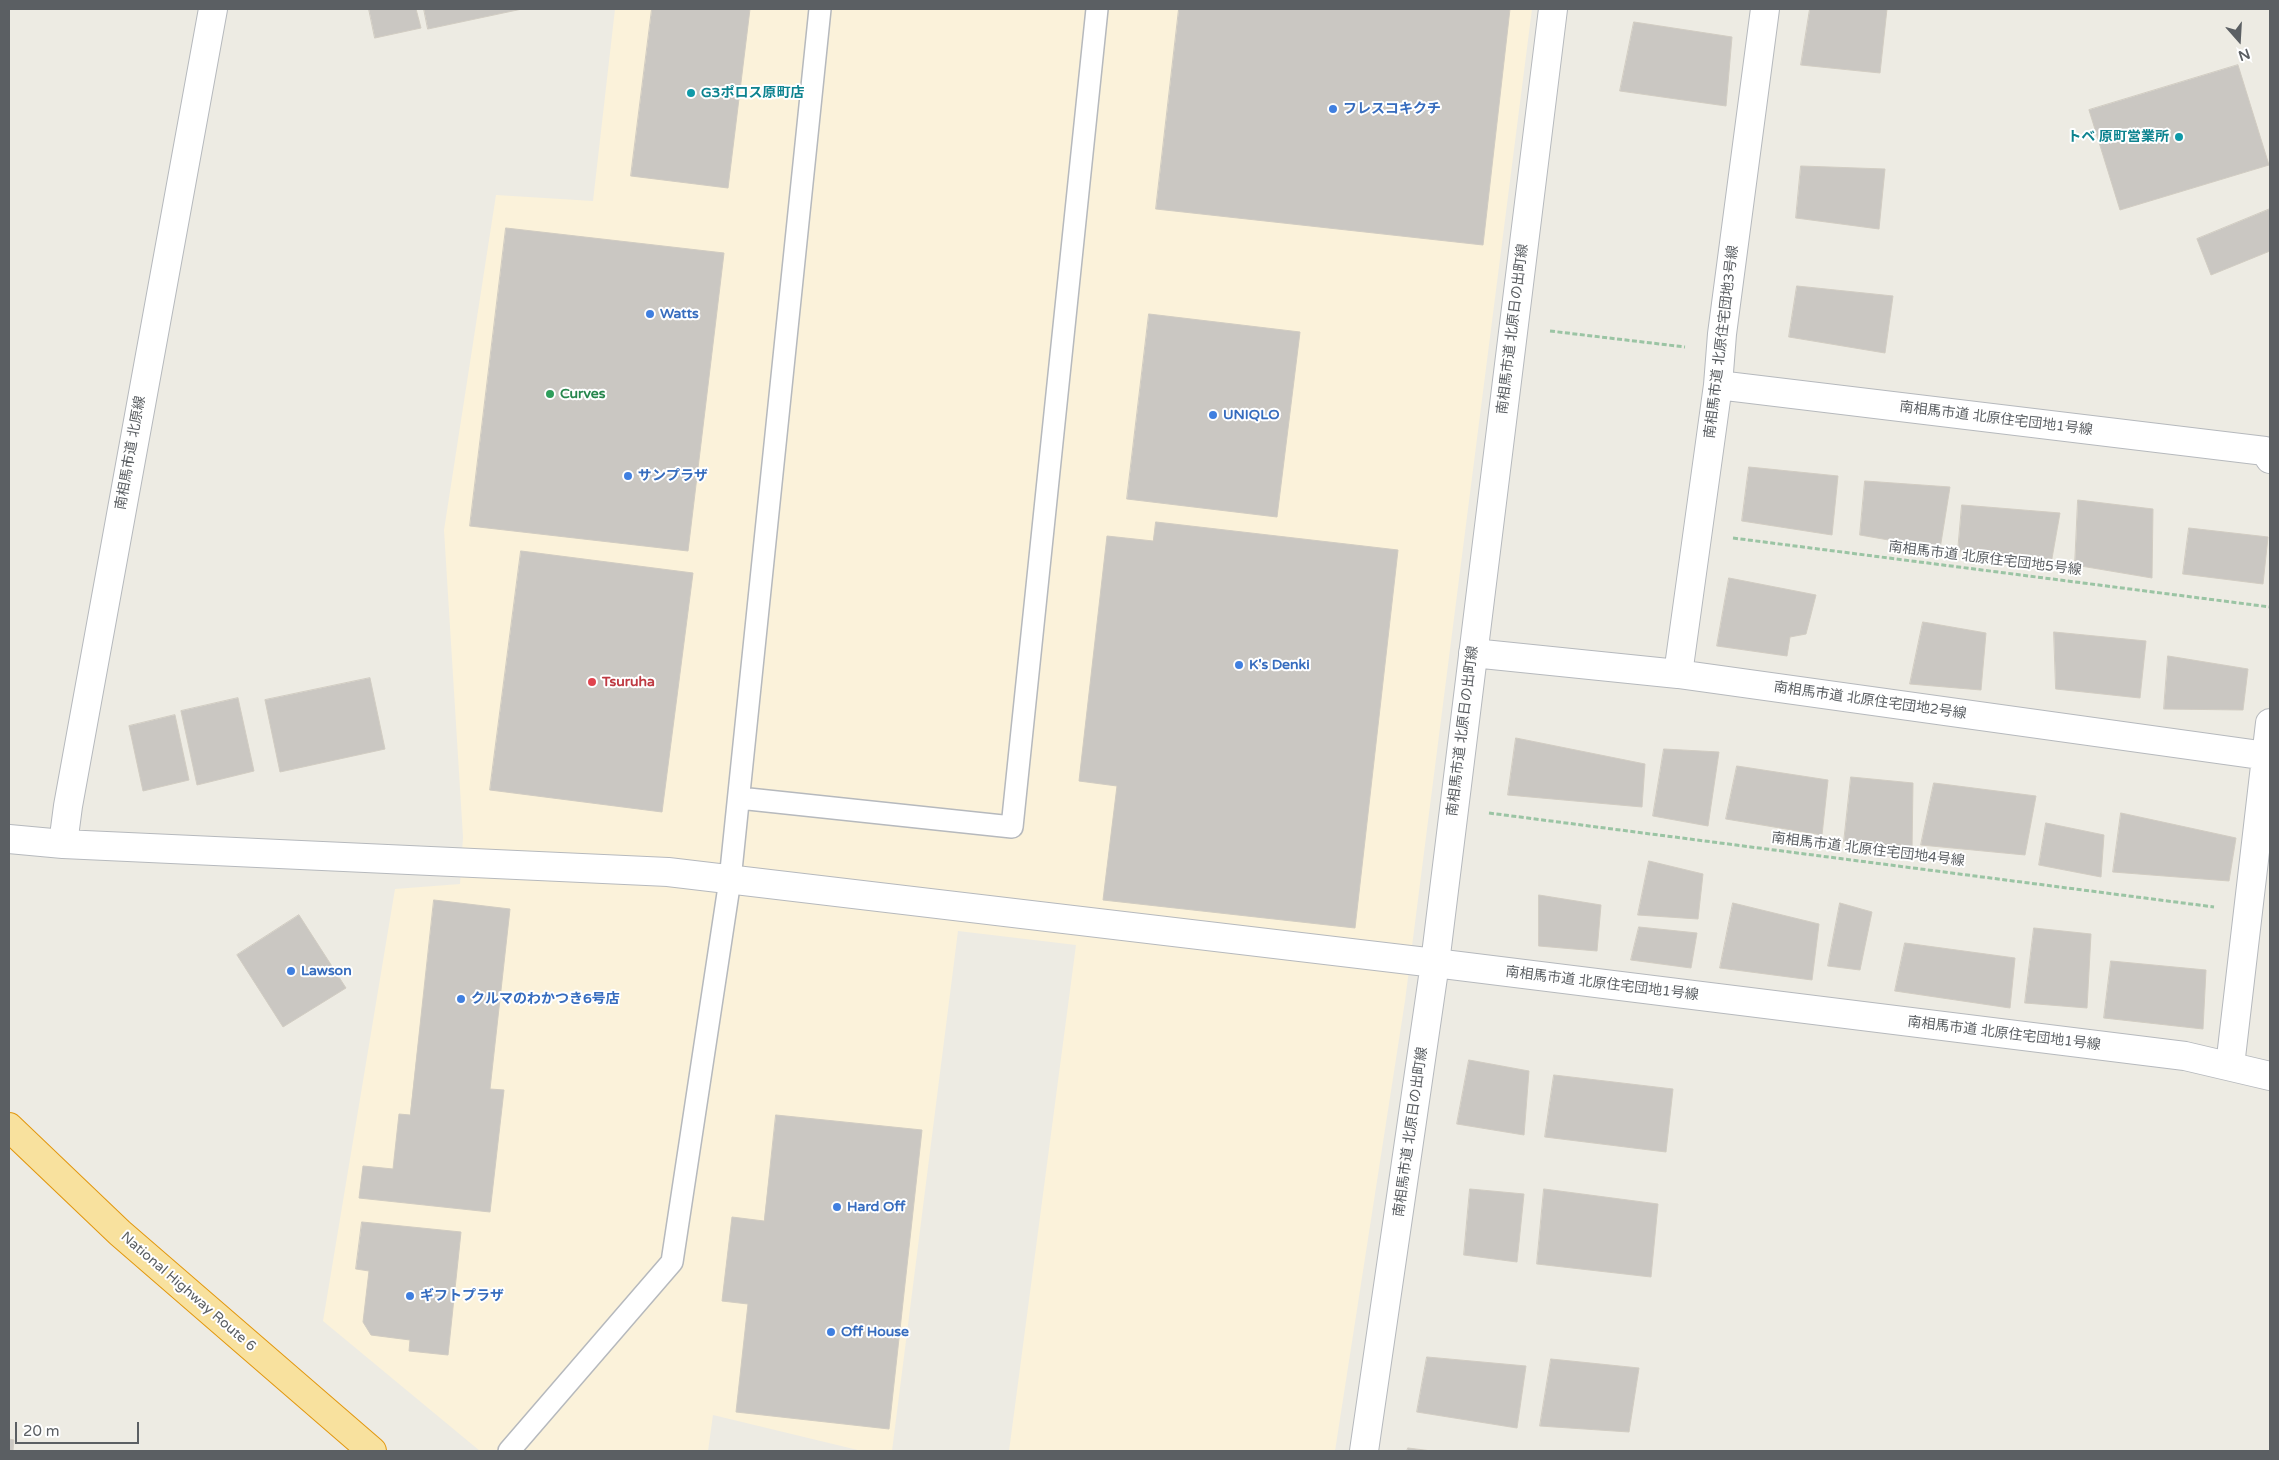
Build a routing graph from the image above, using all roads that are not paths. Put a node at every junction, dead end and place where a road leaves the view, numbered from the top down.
1 (213, 9) edge
2 (820, 9) edge
3 (1097, 9) edge
4 (1553, 9) edge
5 (1765, 9) edge
6 (1718, 385) junction
7 (2270, 459) edge
8 (1473, 653) junction
9 (1678, 674) junction
10 (2270, 723) edge
11 (2267, 756) junction
12 (740, 798) junction
13 (9, 839) edge
14 (63, 844) junction
15 (730, 880) junction
16 (1435, 963) junction
17 (2230, 1066) junction
18 (2270, 1076) edge
19 (9, 1127) edge
20 (372, 1451) edge
21 (509, 1451) edge
22 (1364, 1451) edge

1 - 14 street, 南相馬市道 北原線
2 - 12 lane
3 - 12 lane
4 - 8 street, 南相馬市道 北原日の出町線
5 - 6 street, 南相馬市道 北原住宅団地3号線
6 - 7 street, 南相馬市道 北原住宅団地1号線
6 - 9 street, 南相馬市道 北原住宅団地3号線
8 - 9 street, 南相馬市道 北原住宅団地2号線
8 - 16 street, 南相馬市道 北原日の出町線
9 - 11 street, 南相馬市道 北原住宅団地2号線
10 - 11 street
11 - 17 street
12 - 15 lane
13 - 14 street
14 - 15 street, 南相馬市道 北原住宅団地1号線
15 - 16 street, 南相馬市道 北原住宅団地1号線
15 - 21 lane
16 - 17 street, 南相馬市道 北原住宅団地1号線
16 - 22 street, 南相馬市道 北原日の出町線
17 - 18 street, 南相馬市道 北原住宅団地1号線
19 - 20 highway, National Highway Route 6

